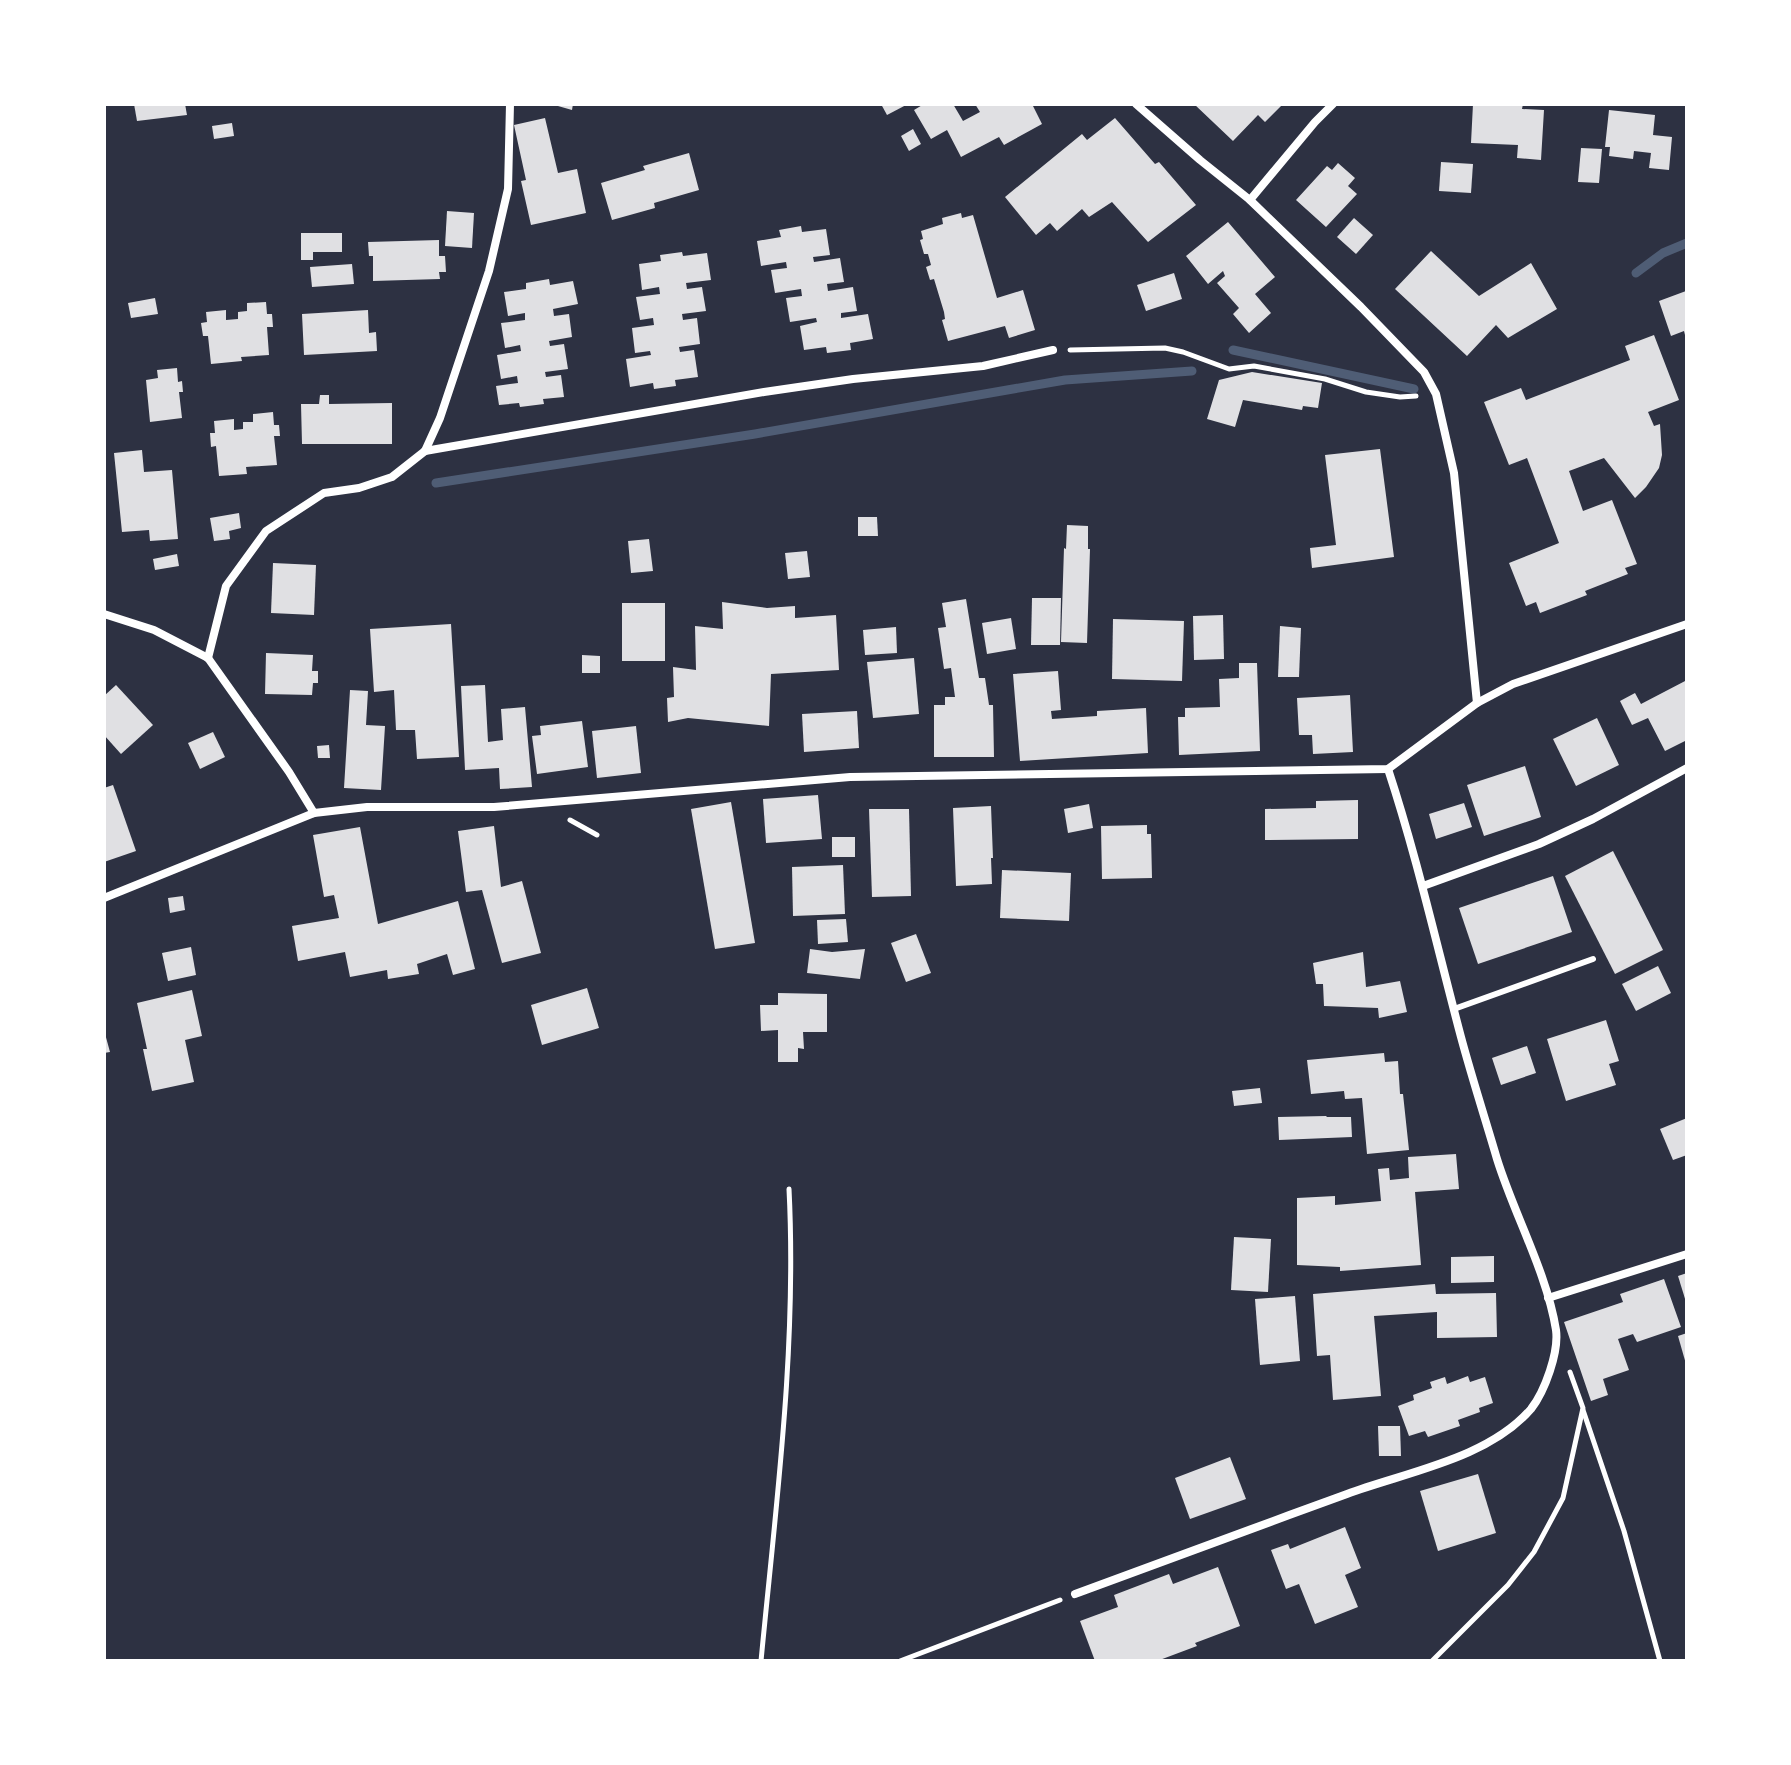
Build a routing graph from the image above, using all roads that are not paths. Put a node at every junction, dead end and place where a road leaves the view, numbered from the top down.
1 (510, 104) edge
2 (1136, 104) edge
3 (1333, 104) edge
4 (1250, 200) junction
5 (1053, 350) road end
6 (425, 451) junction
7 (104, 614) edge
8 (1687, 624) edge
9 (208, 658) junction
10 (1477, 703) junction
11 (1687, 768) edge
12 (1388, 769) junction
13 (314, 813) junction
14 (1423, 886) junction
15 (104, 898) edge
16 (1593, 959) dead end
17 (1454, 1009) junction
18 (1687, 1254) edge
19 (1548, 1298) junction
20 (1075, 1594) road end

1 - 6 street
2 - 4 street
3 - 4 street
4 - 10 street
5 - 6 street
6 - 9 street
7 - 9 street
8 - 10 street
9 - 13 street
10 - 12 street
11 - 14 street
12 - 13 street
12 - 14 street
13 - 15 street
14 - 17 street
16 - 17 lane
17 - 19 street
18 - 19 street
19 - 20 street

